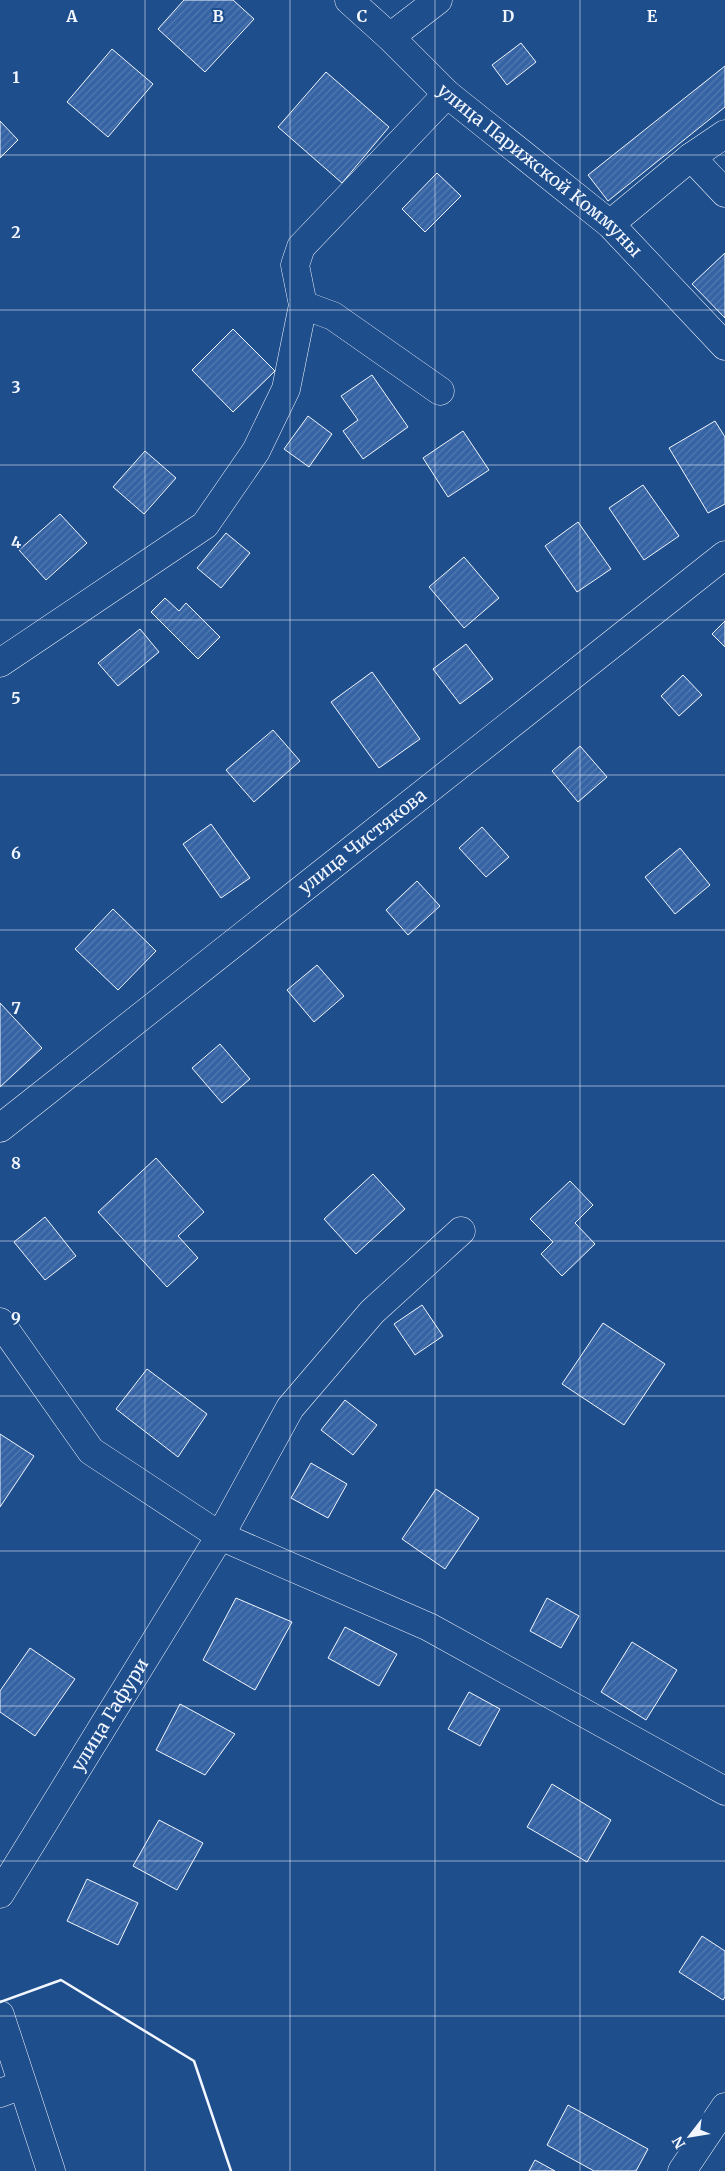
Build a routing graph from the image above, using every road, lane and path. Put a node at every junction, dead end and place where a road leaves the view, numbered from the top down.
1 (349, 0) edge
2 (438, 0) edge
3 (390, 37) junction
4 (447, 94) junction
5 (725, 134) edge
6 (691, 157) junction
7 (725, 193) edge
8 (610, 224) junction
9 (303, 305) junction
10 (725, 346) edge
11 (440, 391) dead end
12 (725, 555) edge
13 (0, 663) edge
14 (0, 1128) edge
15 (461, 1231) dead end
16 (0, 1322) edge
17 (220, 1536) junction
18 (725, 1791) edge
19 (0, 1894) edge
20 (0, 2015) edge
21 (11, 2089) edge
22 (725, 2106) edge
23 (52, 2171) edge
24 (682, 2171) edge

1 - 3 street, улица Парижской Коммуны
2 - 3 street
3 - 4 street, улица Парижской Коммуны
4 - 8 street, улица Парижской Коммуны
4 - 9 street
5 - 6 street
6 - 7 street
6 - 8 street
8 - 10 street, улица Парижской Коммуны
9 - 11 street
9 - 13 street
12 - 14 street, улица Чистякова
15 - 17 street, улица Гафури
16 - 17 street
17 - 18 street
17 - 19 street, улица Гафури
20 - 21 street
21 - 23 street
22 - 24 street

